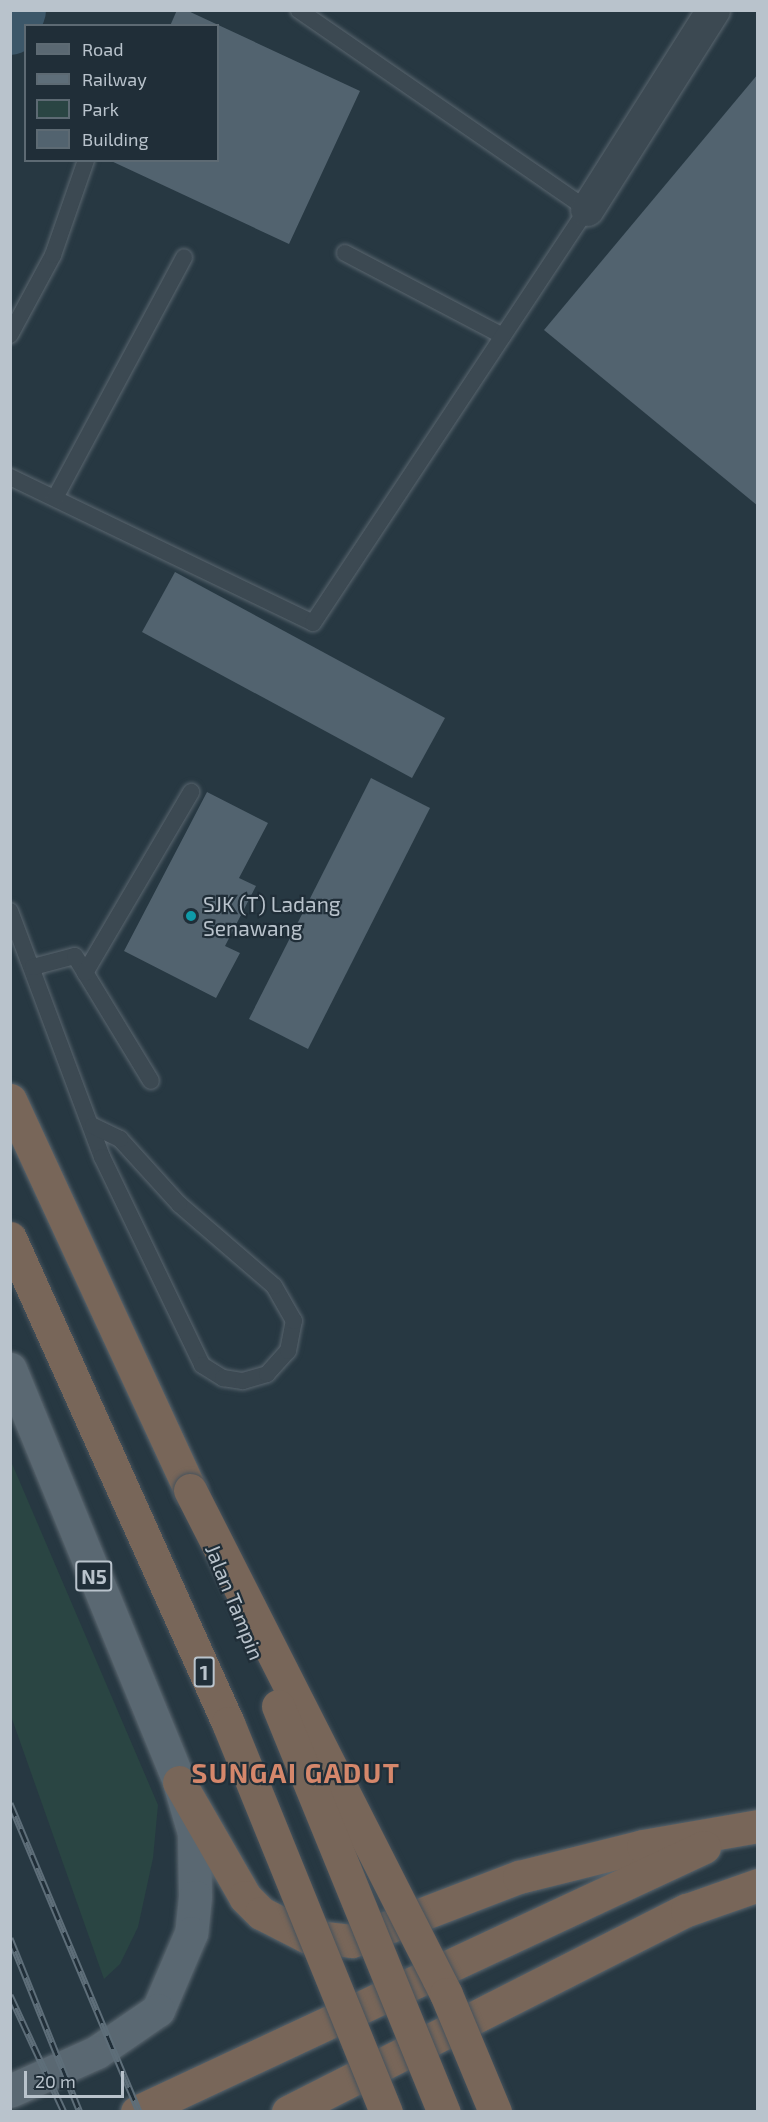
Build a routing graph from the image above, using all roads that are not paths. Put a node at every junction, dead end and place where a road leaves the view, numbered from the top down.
1 (299, 10) edge
2 (713, 10) edge
3 (85, 162) edge
4 (587, 208) junction
5 (345, 253) dead end
6 (184, 257) dead end
7 (10, 335) edge
8 (503, 336) junction
9 (10, 477) edge
10 (55, 498) junction
11 (191, 792) dead end
12 (10, 911) edge
13 (33, 967) junction
14 (85, 973) junction
15 (151, 1081) dead end
16 (10, 1100) edge
17 (93, 1126) junction
18 (10, 1238) edge
19 (10, 1369) edge
20 (190, 1490) junction
21 (179, 1782) junction
22 (747, 1829) edge
23 (758, 1885) edge
24 (10, 2091) edge
25 (137, 2112) edge
26 (288, 2112) edge
27 (386, 2112) edge
28 (444, 2112) edge
29 (495, 2112) edge

1 - 4 lane
2 - 4 street
3 - 7 lane
4 - 8 lane
5 - 8 lane
6 - 10 lane
8 - 10 lane
9 - 10 lane
11 - 14 lane
12 - 13 lane
13 - 14 lane
13 - 17 lane
14 - 15 lane
16 - 20 highway, Jalan Tampin
17 - 17 lane
18 - 27 highway, 1, bridge
19 - 21 main road, N5
20 - 28 highway, Jalan Tampin, bridge
20 - 29 highway, bridge
21 - 22 highway
21 - 24 main road, N5
22 - 25 highway
23 - 26 highway

